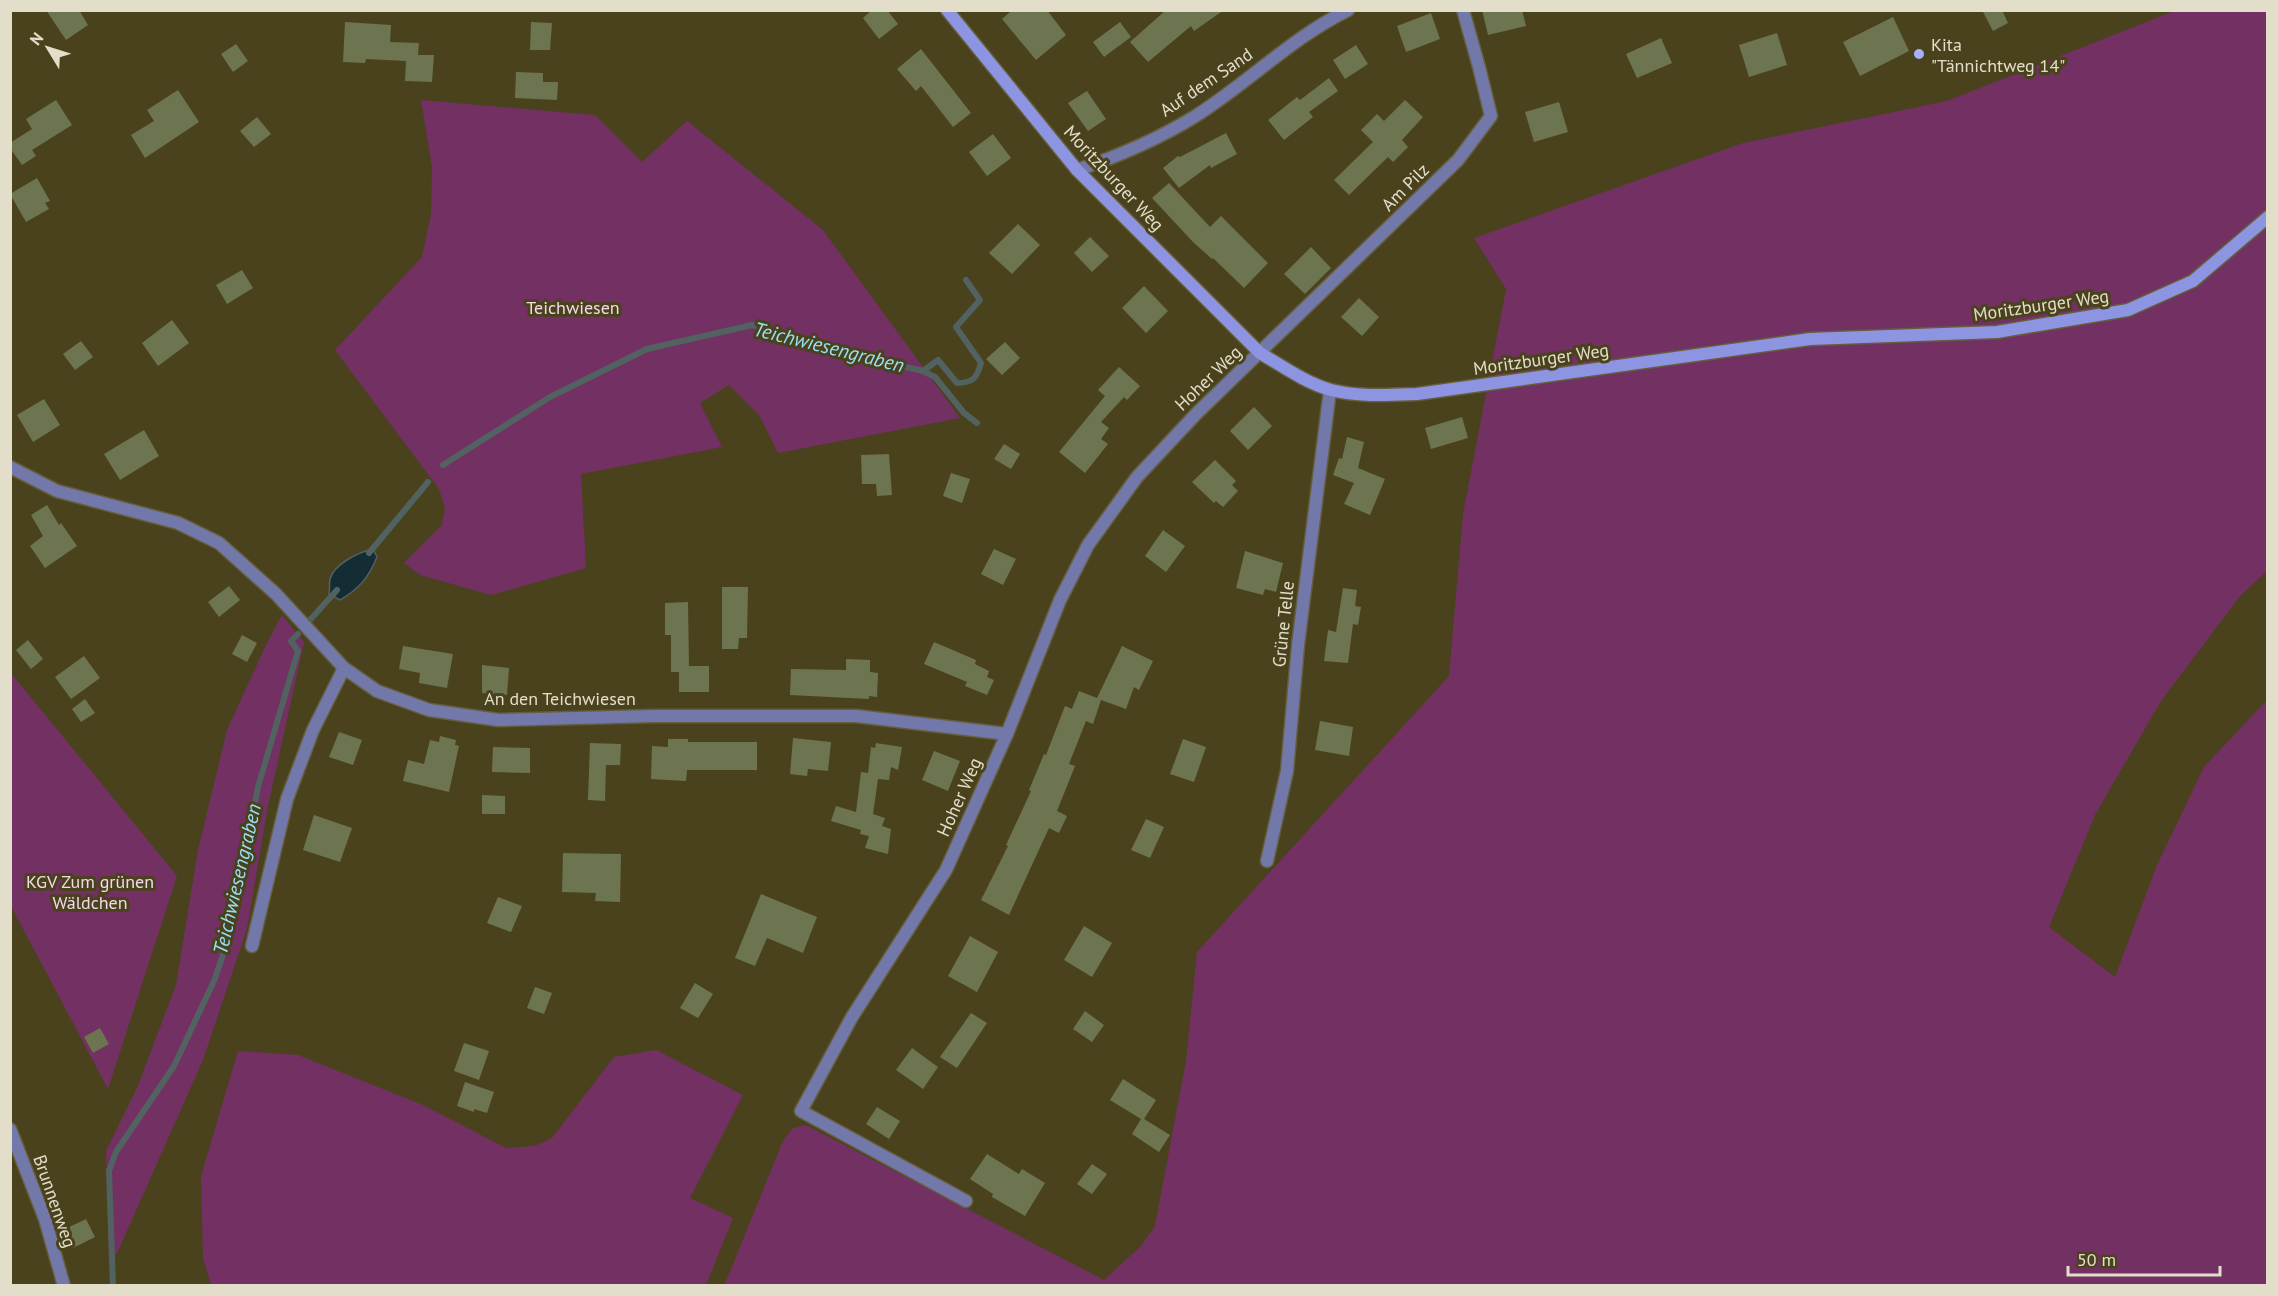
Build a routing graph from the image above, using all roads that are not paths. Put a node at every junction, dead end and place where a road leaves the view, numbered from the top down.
1 (947, 10) edge
2 (1348, 10) edge
3 (1463, 10) edge
4 (1077, 170) junction
5 (2268, 218) edge
6 (1260, 353) junction
7 (1330, 390) junction
8 (10, 467) edge
9 (344, 668) junction
10 (1006, 734) junction
11 (1267, 861) dead end
12 (252, 946) dead end
13 (10, 1129) edge
14 (966, 1201) dead end
15 (64, 1286) edge

1 - 4 street, Moritzburger Weg
2 - 4 street, Auf dem Sand
3 - 6 street, Am Pilz
4 - 6 street, Moritzburger Weg
5 - 7 street, Moritzburger Weg
6 - 7 street, Moritzburger Weg
6 - 10 street, Hoher Weg
7 - 11 street, Grüne Telle
8 - 9 street, An den Teichwiesen
9 - 10 street, An den Teichwiesen
9 - 12 street
10 - 14 street, Hoher Weg
13 - 15 street, Brunnenweg

